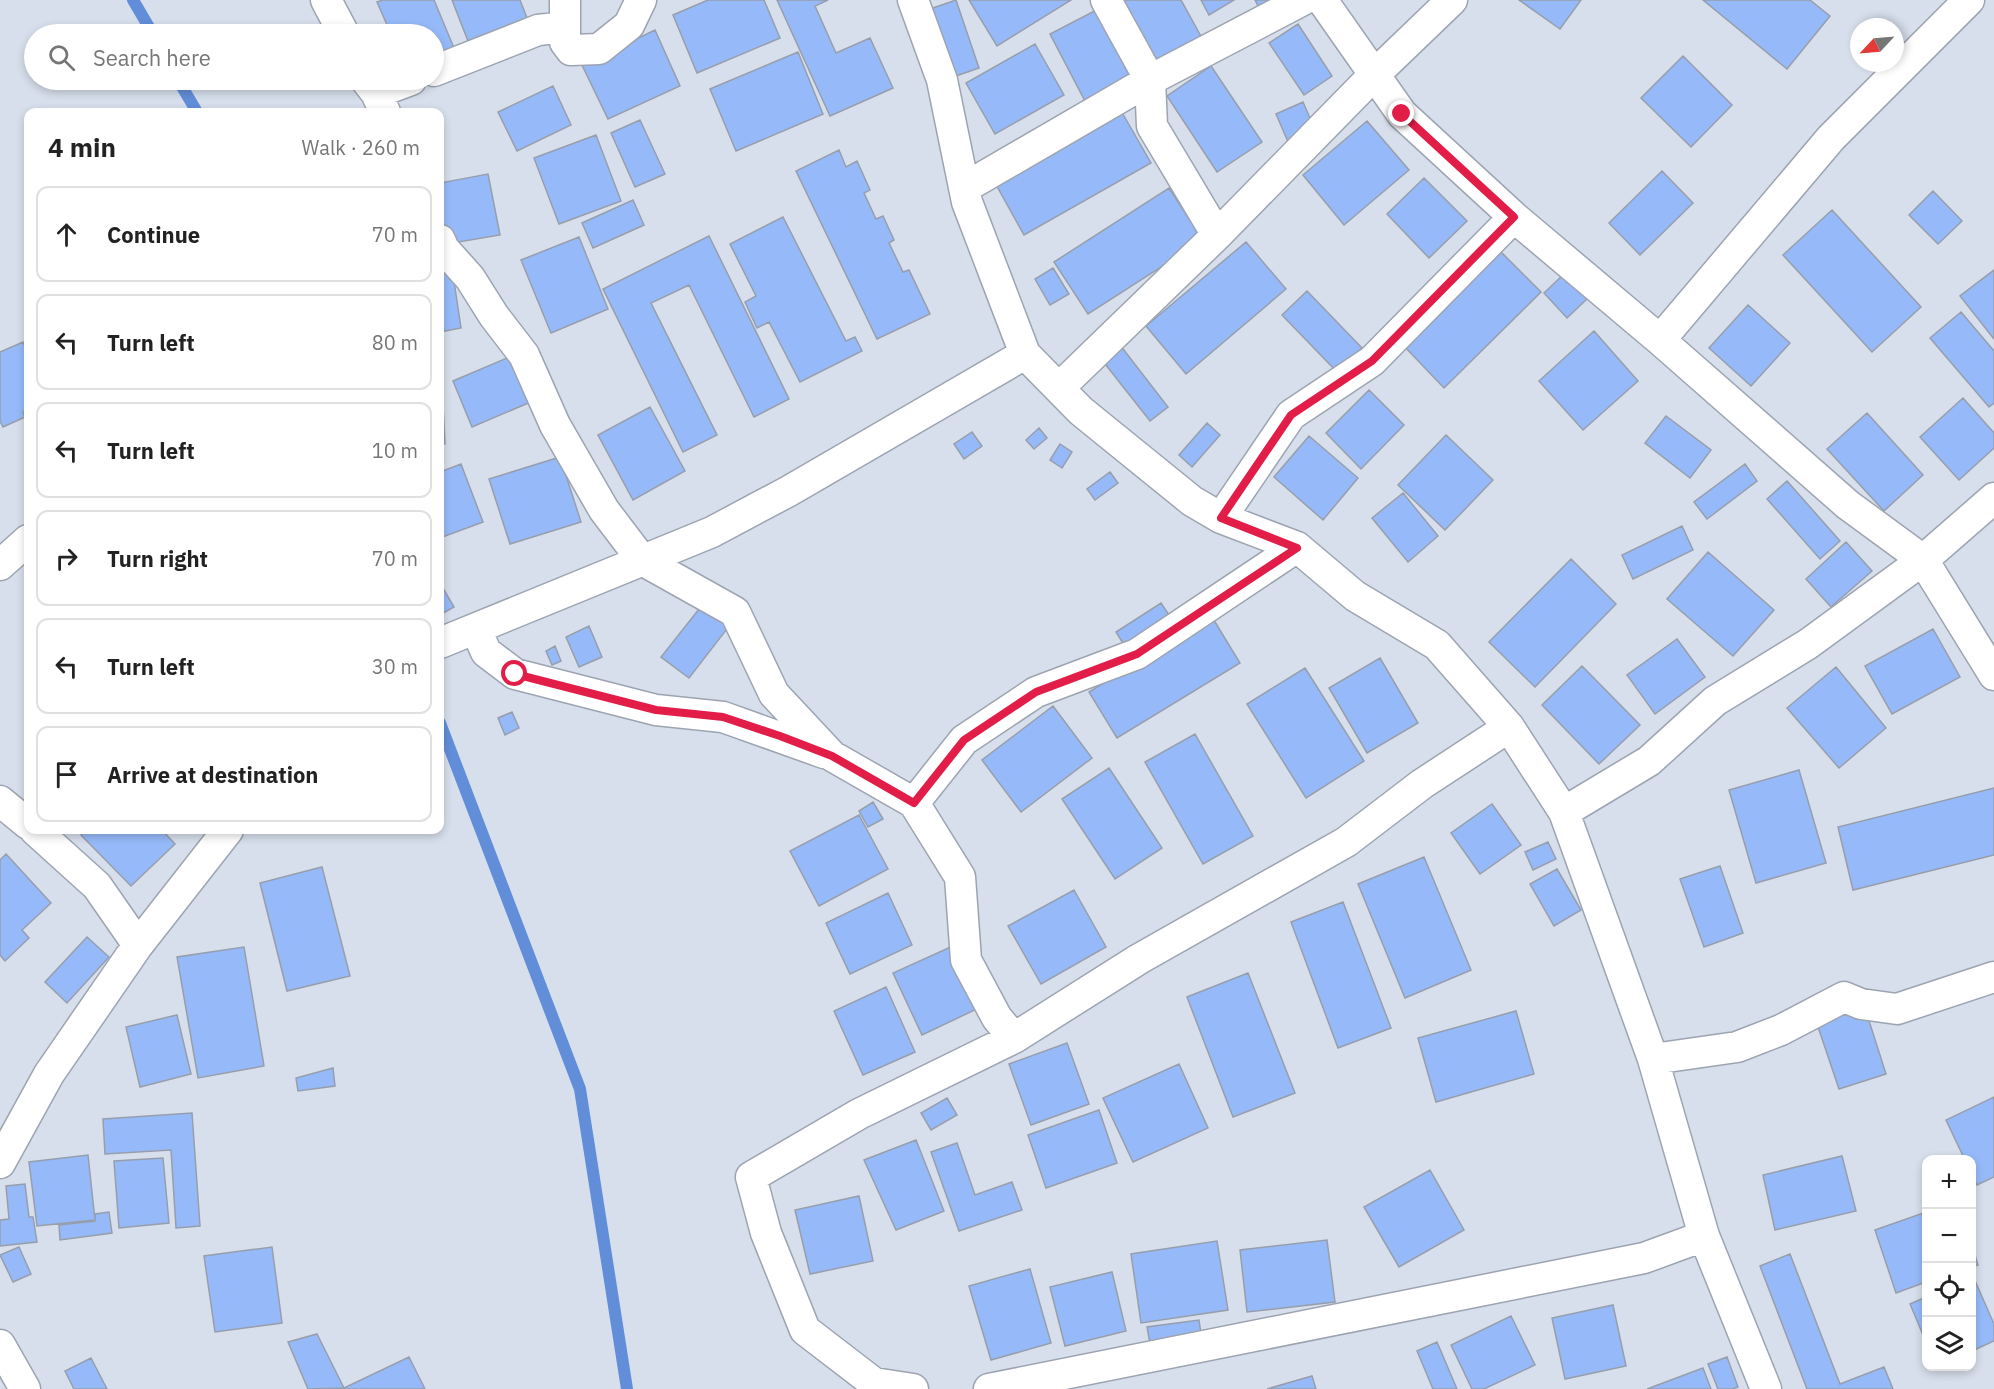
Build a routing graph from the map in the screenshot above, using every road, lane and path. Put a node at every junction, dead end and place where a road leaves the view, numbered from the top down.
1 (326, 0) edge
2 (641, 0) edge
3 (913, 0) edge
4 (1106, 0) edge
5 (1303, 0) edge
6 (1322, 0) edge
7 (1452, 0) edge
8 (1969, 0) edge
9 (565, 13) edge
10 (339, 24) edge
11 (444, 67) edge
12 (1373, 76) junction
13 (1150, 80) junction
14 (964, 188) junction
15 (1514, 217) junction
16 (1217, 235) junction
17 (444, 249) edge
18 (1660, 340) junction
19 (1025, 354) junction
20 (1059, 388) junction
21 (1994, 498) edge
22 (1221, 518) junction
23 (24, 544) edge
24 (1297, 548) junction
25 (642, 560) junction
26 (1923, 560) junction
27 (0, 566) edge
28 (476, 629) junction
29 (444, 642) edge
30 (1994, 675) edge
31 (1509, 727) junction
32 (832, 756) junction
33 (0, 801) edge
34 (914, 803) junction
35 (1564, 812) junction
36 (24, 821) edge
37 (39, 834) edge
38 (225, 834) edge
39 (138, 945) junction
40 (1994, 977) edge
41 (1014, 1038) junction
42 (1653, 1059) junction
43 (0, 1163) edge
44 (1704, 1236) junction
45 (0, 1345) edge
46 (25, 1389) edge
47 (913, 1389) edge
48 (989, 1389) edge
49 (1766, 1389) edge

1 - 10 street
2 - 9 street
3 - 14 street
4 - 13 street
5 - 13 street
6 - 12 street
7 - 12 street
8 - 18 street
9 - 11 street
12 - 15 street
12 - 16 street
13 - 14 street
13 - 16 street
14 - 19 street
15 - 18 street
15 - 22 street
16 - 20 street
17 - 25 street
18 - 26 street
19 - 20 street
19 - 25 street
20 - 22 street
21 - 26 street
22 - 24 street
23 - 27 street
24 - 31 street
24 - 34 street
25 - 28 street
25 - 32 street
26 - 30 street
26 - 35 street
28 - 29 street
28 - 32 street
31 - 35 street
31 - 41 street
32 - 34 street
33 - 36 street
34 - 41 street
35 - 42 street
37 - 39 street
38 - 39 street
39 - 43 street
40 - 42 street
41 - 47 street
42 - 44 street
44 - 48 street
44 - 49 street
45 - 46 street

